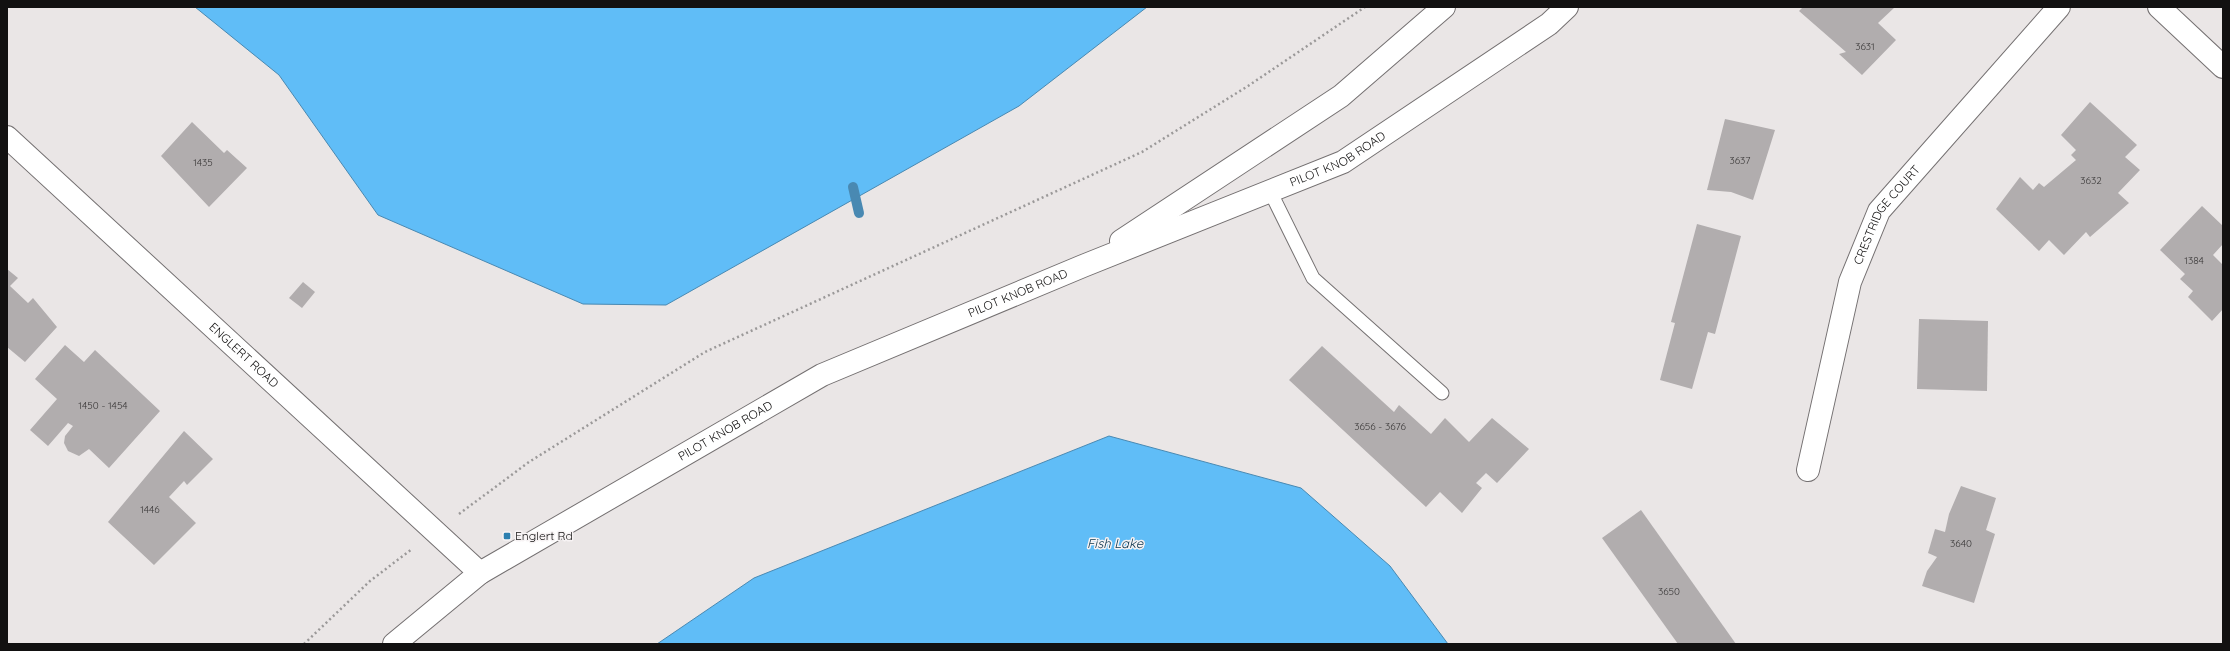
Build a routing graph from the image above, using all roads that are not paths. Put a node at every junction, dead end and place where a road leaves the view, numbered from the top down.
1 (1444, 7) edge
2 (1567, 7) edge
3 (2059, 7) edge
4 (2159, 7) edge
5 (2223, 67) edge
6 (7, 137) edge
7 (1270, 191) junction
8 (1083, 266) junction
9 (1442, 392) dead end
10 (1808, 470) dead end
11 (480, 573) junction
12 (394, 644) edge

1 - 8 main road, PILOT KNOB ROAD
2 - 7 main road, PILOT KNOB ROAD
3 - 10 main road, CRESTRIDGE COURT
4 - 5 main road
6 - 11 main road, ENGLERT ROAD
7 - 8 main road, PILOT KNOB ROAD
7 - 9 lane
8 - 11 main road, PILOT KNOB ROAD
11 - 12 main road, PILOT KNOB ROAD

